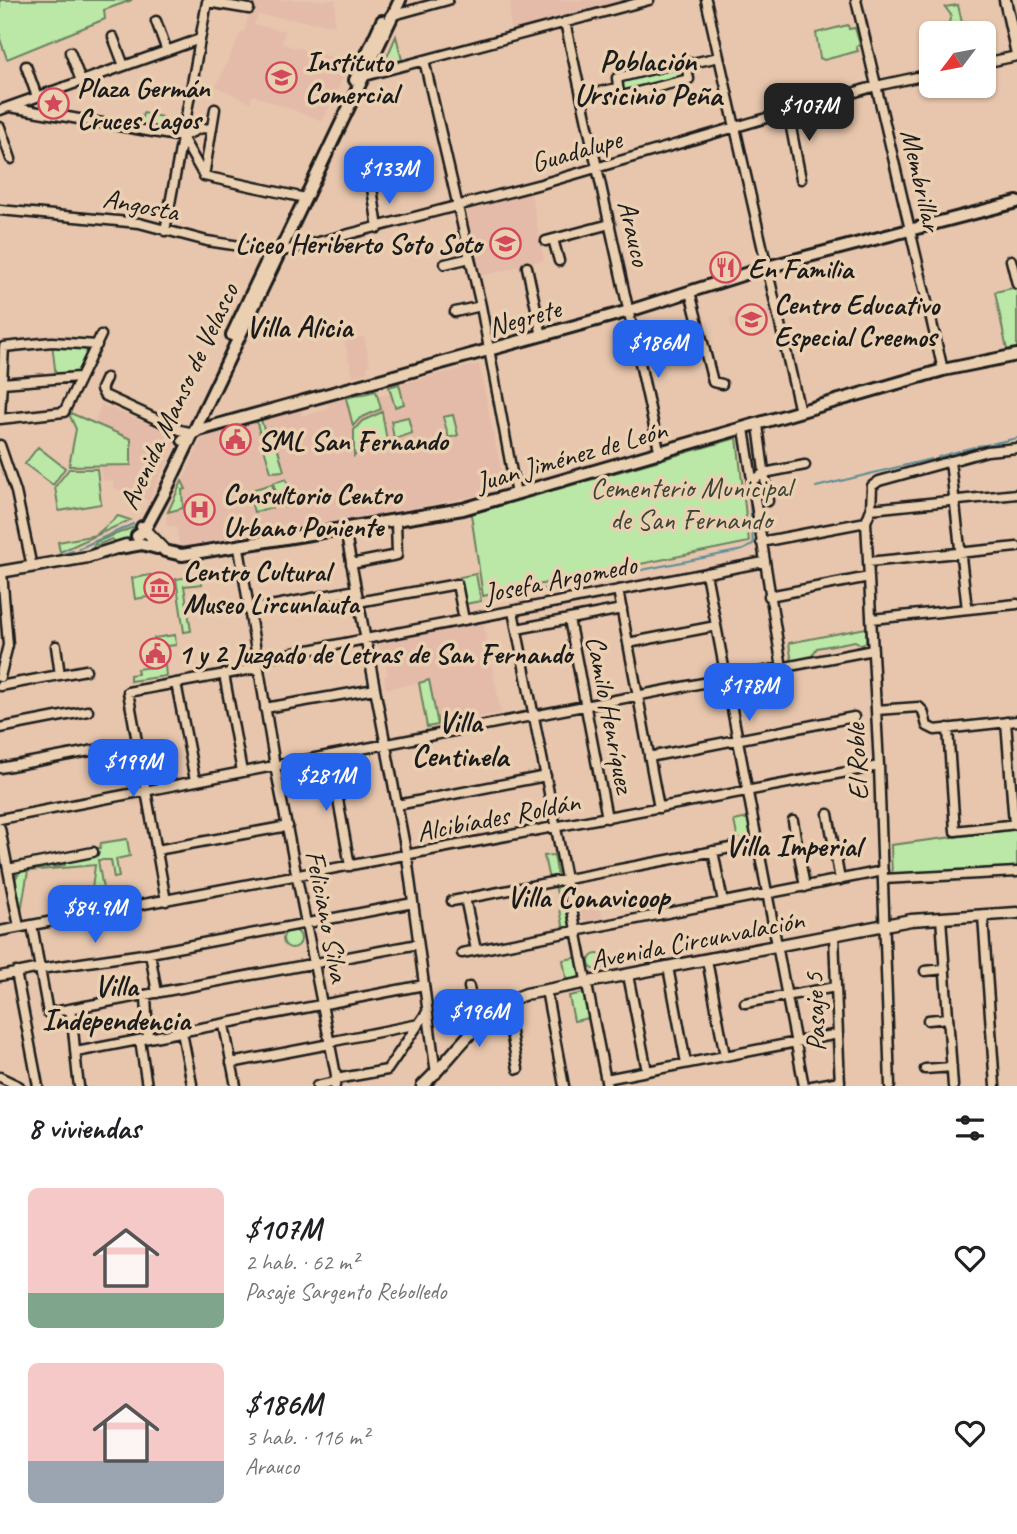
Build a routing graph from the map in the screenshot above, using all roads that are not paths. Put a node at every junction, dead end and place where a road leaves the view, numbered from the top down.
1 (392, 0) edge
2 (400, 0) edge
3 (448, 0) edge
4 (649, 0) edge
5 (706, 0) edge
6 (856, 0) edge
7 (1004, 0) edge
8 (249, 9) dead end
9 (388, 16) junction
10 (156, 21) dead end
11 (565, 22) junction
12 (113, 37) dead end
13 (200, 39) junction
14 (167, 51) junction
15 (70, 52) dead end
16 (1017, 55) edge
17 (719, 57) junction
18 (424, 60) junction
19 (996, 60) edge
20 (688, 64) junction
21 (26, 66) dead end
22 (124, 66) junction
23 (360, 77) junction
24 (919, 77) edge
25 (81, 81) junction
26 (876, 86) junction
27 (617, 88) junction
28 (581, 96) junction
29 (37, 97) junction
30 (10, 107) junction
31 (215, 109) dead end
32 (0, 110) edge
33 (788, 112) junction
34 (0, 127) edge
35 (736, 127) junction
36 (212, 129) junction
37 (182, 137) junction
38 (11, 159) dead end
39 (597, 169) junction
40 (204, 176) junction
41 (801, 179) dead end
42 (372, 188) dead end
43 (302, 197) junction
44 (1017, 202) edge
45 (458, 207) junction
46 (0, 210) edge
47 (610, 224) junction
48 (378, 228) junction
49 (909, 229) junction
50 (165, 231) junction
51 (276, 252) junction
52 (470, 258) junction
53 (1011, 260) dead end
54 (559, 261) dead end
55 (445, 264) dead end
56 (527, 267) dead end
57 (767, 267) junction
58 (1017, 284) edge
59 (690, 292) junction
60 (481, 306) junction
61 (629, 311) junction
62 (455, 312) dead end
63 (102, 335) dead end
64 (542, 336) junction
65 (97, 345) junction
66 (491, 350) junction
67 (2, 351) edge
68 (1017, 355) edge
69 (943, 370) junction
70 (79, 377) junction
71 (107, 378) dead end
72 (722, 384) dead end
73 (1, 388) edge
74 (800, 412) junction
75 (0, 417) edge
76 (758, 425) junction
77 (744, 429) junction
78 (194, 431) junction
79 (0, 445) edge
80 (1017, 447) edge
81 (660, 454) junction
82 (1, 458) edge
83 (950, 461) junction
84 (805, 466) dead end
85 (764, 473) junction
86 (752, 481) junction
87 (516, 494) junction
88 (1017, 494) edge
89 (955, 500) junction
90 (768, 501) dead end
91 (871, 509) junction
92 (396, 522) junction
93 (866, 522) junction
94 (345, 530) junction
95 (141, 531) junction
96 (761, 542) junction
97 (1017, 547) edge
98 (119, 548) junction
99 (239, 548) junction
100 (165, 551) junction
101 (960, 552) junction
102 (764, 562) junction
103 (869, 562) junction
104 (351, 564) junction
105 (32, 567) junction
106 (1, 572) edge
107 (706, 573) junction
108 (869, 577) junction
109 (356, 590) junction
110 (618, 590) junction
111 (769, 596) junction
112 (358, 602) junction
113 (1017, 604) edge
114 (622, 609) junction
115 (967, 609) junction
116 (249, 610) junction
117 (513, 611) junction
118 (569, 619) junction
119 (872, 619) junction
120 (464, 620) junction
121 (716, 626) junction
122 (517, 629) junction
123 (366, 639) junction
124 (628, 643) junction
125 (56, 646) dead end
126 (873, 650) junction
127 (257, 664) junction
128 (782, 668) junction
129 (86, 670) dead end
130 (224, 674) junction
131 (60, 675) junction
132 (0, 677) edge
133 (726, 679) junction
134 (176, 683) junction
135 (0, 686) edge
136 (375, 689) junction
137 (638, 696) junction
138 (586, 706) junction
139 (265, 708) junction
140 (876, 710) junction
141 (88, 711) dead end
142 (534, 716) junction
143 (854, 717) dead end
144 (1017, 721) edge
145 (1006, 722) junction
146 (0, 728) edge
147 (948, 728) junction
148 (738, 740) junction
149 (386, 745) junction
150 (95, 750) dead end
151 (330, 755) junction
152 (649, 757) junction
153 (275, 765) junction
154 (879, 766) junction
155 (0, 768) edge
156 (242, 772) junction
157 (546, 776) junction
158 (195, 780) junction
159 (146, 790) junction
160 (747, 791) junction
161 (397, 805) junction
162 (659, 808) junction
163 (828, 814) dead end
164 (607, 818) junction
165 (0, 819) edge
166 (793, 821) dead end
167 (1015, 824) edge
168 (288, 825) junction
169 (0, 828) edge
170 (557, 828) junction
171 (757, 843) junction
172 (157, 850) junction
173 (713, 851) junction
174 (93, 852) dead end
175 (407, 857) junction
176 (350, 866) junction
177 (8, 869) junction
178 (1017, 872) edge
179 (883, 875) junction
180 (298, 876) junction
181 (568, 879) junction
182 (840, 880) junction
183 (805, 887) junction
184 (768, 894) junction
185 (466, 898) junction
186 (166, 901) junction
187 (452, 901) dead end
188 (723, 902) junction
189 (413, 903) junction
190 (1017, 913) edge
191 (983, 916) junction
192 (941, 918) junction
193 (306, 922) junction
194 (32, 925) junction
195 (885, 926) junction
196 (19, 927) junction
197 (0, 930) edge
198 (577, 931) junction
199 (835, 936) junction
200 (418, 944) junction
201 (777, 946) junction
202 (475, 950) junction
203 (150, 953) junction
204 (462, 953) dead end
205 (707, 960) junction
206 (314, 964) junction
207 (668, 967) junction
208 (40, 969) junction
209 (945, 969) junction
210 (925, 971) dead end
211 (16, 972) junction
212 (0, 975) edge
213 (628, 975) junction
214 (587, 983) junction
215 (424, 985) junction
216 (469, 987) dead end
217 (836, 987) junction
218 (546, 990) junction
219 (157, 993) junction
220 (146, 995) junction
221 (787, 996) junction
222 (505, 1002) junction
223 (745, 1003) dead end
224 (322, 1004) junction
225 (70, 1009) junction
226 (427, 1012) junction
227 (948, 1018) junction
228 (929, 1020) dead end
229 (419, 1024) junction
230 (224, 1025) junction
231 (477, 1027) junction
232 (182, 1032) junction
233 (838, 1034) junction
234 (144, 1039) junction
235 (796, 1042) junction
236 (330, 1043) junction
237 (76, 1052) junction
238 (725, 1056) junction
239 (231, 1063) junction
240 (686, 1063) junction
241 (952, 1067) junction
242 (518, 1069) dead end
243 (925, 1069) dead end
244 (647, 1071) junction
245 (436, 1074) junction
246 (0, 1075) edge
247 (335, 1082) edge
248 (606, 1082) edge
249 (192, 1084) edge
250 (840, 1084) edge
251 (19, 1086) edge
252 (38, 1086) edge
253 (79, 1086) edge
254 (147, 1086) edge
255 (236, 1086) edge
256 (317, 1086) edge
257 (422, 1086) edge
258 (564, 1086) edge
259 (804, 1086) edge
260 (812, 1086) edge
261 (890, 1086) edge
262 (953, 1086) edge
263 (995, 1086) edge

1 - 9 main road, Avenida Manso de Velasco
2 - 9 main road, Avenida Manso de Velasco
3 - 9 street
4 - 11 street
5 - 17 street
6 - 26 street, Membrillar
7 - 16 street
8 - 13 street
9 - 23 main road, Avenida Manso de Velasco
10 - 14 street
11 - 18 street
11 - 28 street, Arauco
12 - 22 street
13 - 14 street
13 - 37 street
14 - 22 street
15 - 25 street
16 - 19 street
17 - 20 street
17 - 35 street
18 - 23 street
18 - 45 street
20 - 27 street
20 - 27 street
21 - 29 street
22 - 25 street
23 - 43 main road, Avenida Manso de Velasco
24 - 26 street, Guadalupe
25 - 29 street
26 - 33 street, Guadalupe
26 - 49 street, Membrillar
27 - 28 street
28 - 39 street, Arauco
29 - 30 street
30 - 32 street
30 - 37 street
31 - 36 street
33 - 35 street, Guadalupe
33 - 41 street
34 - 38 street
35 - 39 street, Guadalupe
35 - 57 street
36 - 37 street
36 - 40 street
37 - 40 street
37 - 50 street
39 - 45 street, Guadalupe
39 - 47 street, Arauco
40 - 43 street
42 - 48 street
43 - 51 main road, Avenida Manso de Velasco
44 - 49 main road, Negrete
45 - 48 street, Guadalupe
45 - 52 street
46 - 50 street, Angosta
47 - 54 street
47 - 61 street, Arauco
48 - 51 street, Guadalupe
49 - 57 main road, Negrete
49 - 69 street, Membrillar
50 - 51 street, Angosta
51 - 78 main road, Avenida Manso de Velasco
52 - 55 street
52 - 60 street
53 - 58 street
56 - 64 street
57 - 59 main road, Negrete
57 - 74 street
59 - 61 main road, Negrete
59 - 72 street
60 - 62 street
60 - 66 street
61 - 64 main road, Negrete
61 - 81 street, Arauco
63 - 65 street
64 - 66 main road, Negrete
65 - 67 street
65 - 70 street
66 - 78 main road, Negrete
66 - 87 street
67 - 73 street
68 - 69 main road, Juan Jiménez de León
69 - 74 main road, Juan Jiménez de León
70 - 73 street
70 - 75 street
71 - 78 street
73 - 75 street
74 - 76 main road, Juan Jiménez de León
76 - 77 main road, Juan Jiménez de León
76 - 85 street
77 - 81 main road, Juan Jiménez de León
77 - 86 street
78 - 95 main road, Avenida Manso de Velasco
79 - 82 street
80 - 83 street
81 - 87 main road, Juan Jiménez de León
82 - 105 street
83 - 89 street
83 - 91 street, El Roble
84 - 85 street
85 - 86 street
85 - 90 street
86 - 96 street
87 - 92 main road, Juan Jiménez de León
88 - 89 street
89 - 91 street
89 - 101 street
91 - 93 street, El Roble
92 - 94 main road, Juan Jiménez de León
92 - 104 street
93 - 96 street
93 - 103 street, El Roble
94 - 99 main road, Juan Jiménez de León
94 - 104 street
95 - 98 street
95 - 100 main road
96 - 102 street
97 - 101 street
98 - 100 main road, Juan Jiménez de León
98 - 105 street
99 - 100 main road, Juan Jiménez de León
99 - 116 street, Feliciano Silva
101 - 103 street
101 - 115 street
102 - 107 street, Josefa Argomedo
102 - 111 street
103 - 108 street, El Roble
104 - 109 street
105 - 106 street
106 - 132 street
107 - 110 street, Josefa Argomedo
107 - 121 street
108 - 111 street
108 - 119 street, El Roble
109 - 112 street
109 - 116 street
110 - 114 street
110 - 117 street, Josefa Argomedo
111 - 128 street
112 - 120 street
112 - 123 street
113 - 115 street
114 - 118 street
114 - 124 street
115 - 119 street
116 - 127 street, Feliciano Silva
117 - 120 street, Josefa Argomedo
117 - 122 street
118 - 122 street
118 - 138 street, Camilo Henríquez
119 - 126 street, El Roble
120 - 123 street, Josefa Argomedo
121 - 124 street
121 - 133 street
122 - 142 street
123 - 127 street, Josefa Argomedo
123 - 136 street
124 - 137 street
125 - 131 street
126 - 128 street
126 - 140 street, El Roble
127 - 130 street, Josefa Argomedo
127 - 139 street, Feliciano Silva
128 - 133 street
129 - 131 street
130 - 134 street, Josefa Argomedo
130 - 156 street
131 - 135 street
133 - 137 street
133 - 148 street
134 - 158 street
134 - 159 street, Josefa Argomedo
136 - 139 street
136 - 149 street
137 - 138 street
137 - 152 street
138 - 142 street
138 - 164 street, Camilo Henríquez
139 - 153 street, Feliciano Silva
140 - 147 street
140 - 154 street, El Roble
141 - 146 street
142 - 149 street
142 - 157 street
143 - 148 street
144 - 145 street
145 - 147 street
145 - 167 street
147 - 167 street
148 - 152 street
148 - 160 street
149 - 151 street
149 - 161 street
150 - 155 street
151 - 153 street
151 - 176 street
152 - 162 street
153 - 156 street
153 - 168 street, Feliciano Silva
154 - 160 street, Alcibíades Roldán
154 - 179 street, El Roble
156 - 158 street
157 - 161 street
157 - 170 street
158 - 159 street
159 - 165 street
159 - 172 street
160 - 162 street, Alcibíades Roldán
160 - 171 street
161 - 175 street
162 - 164 street, Alcibíades Roldán
163 - 182 street
164 - 170 street, Alcibíades Roldán
166 - 183 street
168 - 172 street
168 - 180 street, Feliciano Silva
169 - 177 street
170 - 175 street, Alcibíades Roldán
170 - 181 street
171 - 173 street
171 - 184 street
172 - 186 street
173 - 181 street
173 - 188 street
174 - 177 street
175 - 176 street, Alcibíades Roldán
175 - 189 street
176 - 180 street, Alcibíades Roldán
177 - 196 street
178 - 179 street
179 - 182 street
179 - 195 street, El Roble
180 - 186 street, Alcibíades Roldán
180 - 193 street, Feliciano Silva
181 - 185 street
181 - 198 street
182 - 183 street
183 - 184 street
184 - 188 street
184 - 201 street
185 - 187 street
185 - 202 street
186 - 194 street, Alcibíades Roldán
188 - 198 street
189 - 193 street
189 - 200 street
190 - 191 street, Avenida Circunvalación
191 - 192 street, Avenida Circunvalación
191 - 263 street
192 - 195 street, Avenida Circunvalación
192 - 209 street
193 - 203 street
193 - 206 street, Feliciano Silva
194 - 196 street, Alcibíades Roldán
194 - 208 street
195 - 199 street, Avenida Circunvalación
195 - 261 street, El Roble
196 - 197 street, Alcibíades Roldán
198 - 202 street
198 - 214 street
199 - 201 street, Avenida Circunvalación
199 - 217 street, Pasaje 5
200 - 206 street
200 - 215 street
201 - 205 street, Avenida Circunvalación
201 - 221 street
202 - 204 street
203 - 208 street
203 - 219 street
205 - 207 street, Avenida Circunvalación
205 - 238 street
206 - 219 street
206 - 224 street, Feliciano Silva
207 - 213 street, Avenida Circunvalación
207 - 240 street
208 - 211 street
208 - 225 street
209 - 210 street
209 - 227 street
211 - 212 street
211 - 252 street
213 - 214 street, Avenida Circunvalación
213 - 244 street
214 - 218 street, Avenida Circunvalación
214 - 248 street
215 - 224 street
215 - 226 street
216 - 231 street
217 - 221 street
217 - 233 street, Pasaje 5
218 - 222 street, Avenida Circunvalación
218 - 258 street
219 - 220 street
220 - 225 street
220 - 234 street
221 - 223 street
221 - 235 street
222 - 231 street, Avenida Circunvalación
222 - 242 street
224 - 230 street
224 - 236 street, Feliciano Silva
225 - 237 street
226 - 229 street
226 - 245 street
227 - 228 street
227 - 241 street
229 - 236 street
229 - 247 street
230 - 232 street
230 - 239 street
231 - 245 street, Avenida Circunvalación
232 - 234 street
232 - 249 street
233 - 235 street
233 - 250 street, Pasaje 5
234 - 237 street
234 - 254 street
235 - 238 street
235 - 259 street
236 - 239 street
236 - 247 street, Feliciano Silva
237 - 253 street
238 - 240 street
239 - 255 street
240 - 244 street
241 - 243 street
241 - 262 street
244 - 248 street
245 - 257 street, Avenida Circunvalación
246 - 251 street
247 - 256 street
250 - 260 street

